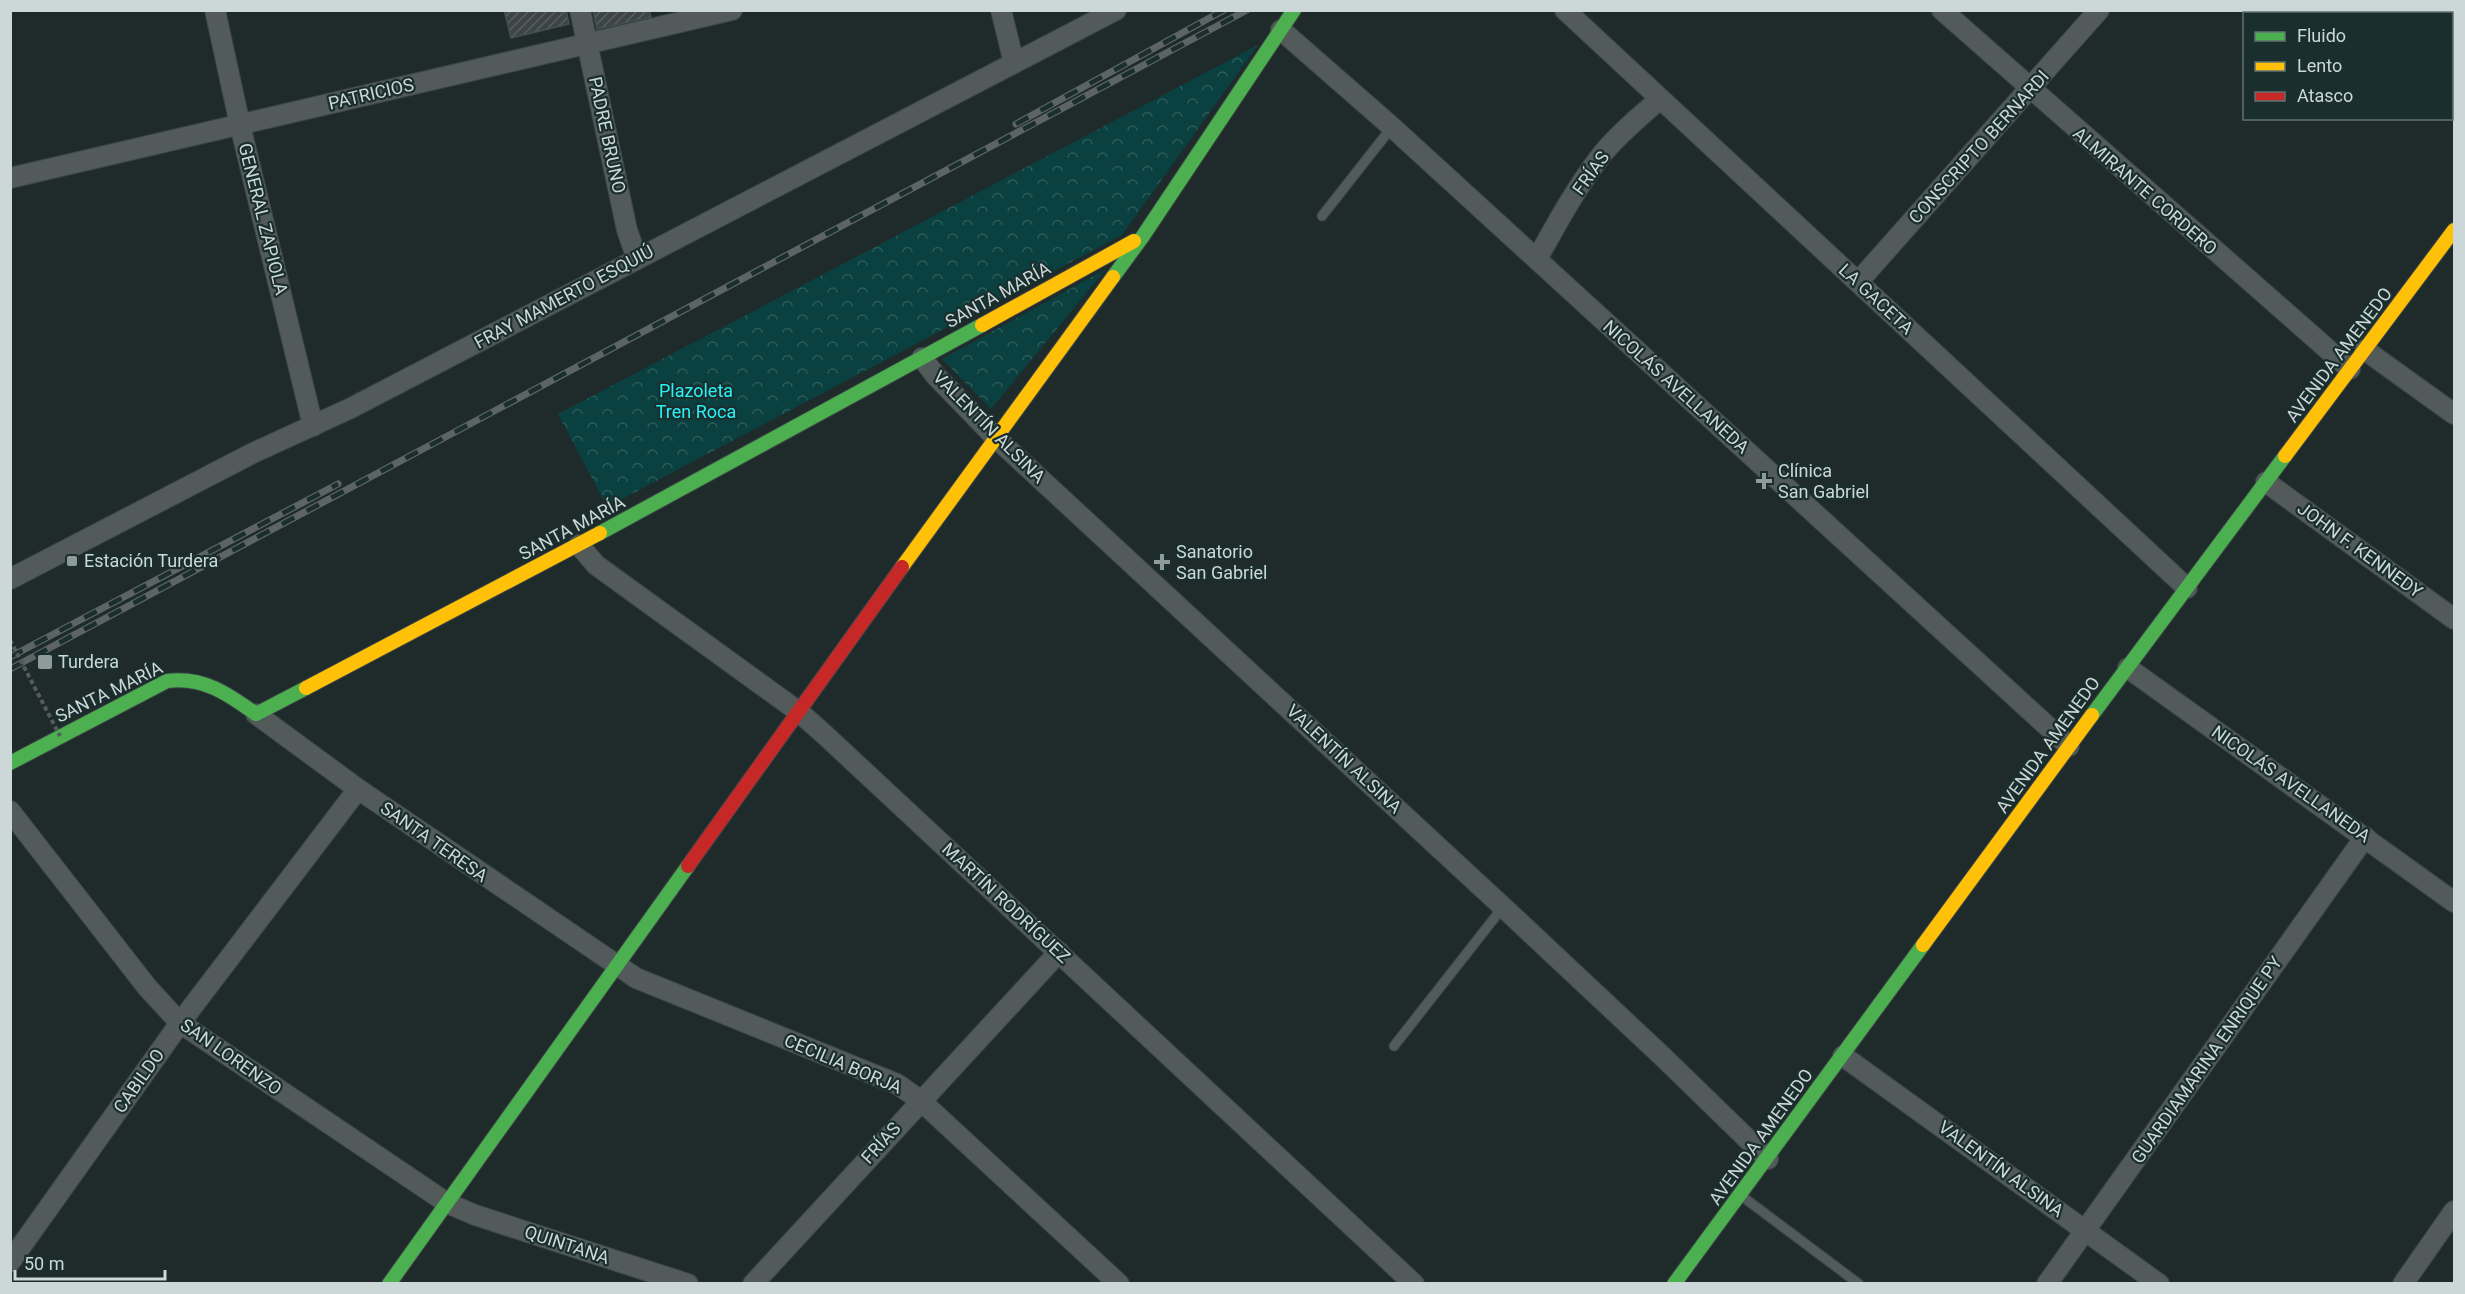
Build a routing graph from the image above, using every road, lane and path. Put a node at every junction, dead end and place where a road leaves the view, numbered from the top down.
1 (215, 10) edge
2 (580, 10) edge
3 (732, 10) edge
4 (1001, 10) edge
5 (1116, 10) edge
6 (1294, 10) edge
7 (1565, 10) edge
8 (1942, 10) edge
9 (2099, 10) edge
10 (1281, 30) junction
11 (587, 43) junction
12 (1014, 63) junction
13 (2029, 90) junction
14 (1660, 99) junction
15 (240, 125) junction
16 (1392, 127) junction
17 (10, 178) edge
18 (1322, 216) dead end
19 (2454, 230) edge
20 (1143, 236) junction
21 (637, 259) junction
22 (1537, 259) junction
23 (1858, 282) junction
24 (2365, 350) junction
25 (922, 358) junction
26 (2350, 369) junction
27 (2454, 414) edge
28 (313, 426) junction
29 (995, 437) junction
30 (2266, 482) junction
31 (579, 545) junction
32 (10, 579) edge
33 (2187, 588) junction
34 (2454, 619) edge
35 (10, 640) edge
36 (2128, 668) junction
37 (799, 712) junction
38 (256, 714) junction
39 (60, 736) junction
40 (2069, 746) junction
41 (10, 763) edge
42 (358, 789) junction
43 (10, 811) edge
44 (2365, 837) junction
45 (2454, 902) edge
46 (1503, 907) junction
47 (1059, 952) junction
48 (615, 966) junction
49 (180, 1023) junction
50 (1394, 1046) dead end
51 (1843, 1056) junction
52 (920, 1100) junction
53 (1768, 1159) junction
54 (1741, 1195) junction
55 (447, 1203) junction
56 (2454, 1211) edge
57 (2086, 1230) junction
58 (10, 1262) edge
59 (389, 1284) edge
60 (688, 1284) edge
61 (753, 1284) edge
62 (1119, 1284) edge
63 (1414, 1284) edge
64 (1674, 1284) edge
65 (1859, 1284) edge
66 (2047, 1284) edge
67 (2159, 1284) edge
68 (2403, 1284) edge

1 - 15 street, GENERAL ZAPIOLA
2 - 11 street, PADRE BRUNO
3 - 11 street, PATRICIOS
4 - 12 street
5 - 12 street, FRAY MAMERTO ESQUIÚ
6 - 10 street
7 - 14 street, LA GACETA
8 - 13 street, ALMIRANTE CORDERO
9 - 13 street, CONSCRIPTO BERNARDI
10 - 16 street, NICOLÁS AVELLANEDA
10 - 20 street
11 - 15 street, PATRICIOS
11 - 21 street, PADRE BRUNO
12 - 21 street, FRAY MAMERTO ESQUIÚ
13 - 23 street, CONSCRIPTO BERNARDI
13 - 26 street, ALMIRANTE CORDERO
14 - 22 street, FRÍAS
14 - 23 street, LA GACETA
15 - 17 street, PATRICIOS
15 - 28 street, GENERAL ZAPIOLA
16 - 18 lane
16 - 22 street, NICOLÁS AVELLANEDA
19 - 24 street, AVENIDA AMENEDO
20 - 25 street, SANTA MARÍA
20 - 29 street
21 - 28 street, FRAY MAMERTO ESQUIÚ
22 - 40 street, NICOLÁS AVELLANEDA
23 - 33 street, LA GACETA
24 - 26 street, AVENIDA AMENEDO
24 - 27 street
25 - 29 street, VALENTÍN ALSINA
25 - 31 street, SANTA MARÍA
26 - 30 street, AVENIDA AMENEDO
28 - 32 street, FRAY MAMERTO ESQUIÚ
29 - 37 street
29 - 46 street, VALENTÍN ALSINA
30 - 33 street, AVENIDA AMENEDO
30 - 34 street, JOHN F. KENNEDY
31 - 37 street, MARTÍN RODRÍGUEZ
31 - 38 street, SANTA MARÍA
33 - 36 street, AVENIDA AMENEDO
35 - 39 path, bridge
36 - 40 street, AVENIDA AMENEDO
36 - 44 street, NICOLÁS AVELLANEDA
37 - 47 street, MARTÍN RODRÍGUEZ
37 - 48 street
38 - 39 street, SANTA MARÍA
38 - 42 street, SANTA TERESA
39 - 41 street, SANTA MARÍA
40 - 51 street, AVENIDA AMENEDO
42 - 48 street, SANTA TERESA
42 - 49 street, CABILDO
43 - 49 street, SAN LORENZO
44 - 45 street, NICOLÁS AVELLANEDA
44 - 57 street, GUARDIAMARINA ENRIQUE PY
46 - 50 lane
46 - 53 street, VALENTÍN ALSINA
47 - 52 street, FRÍAS
47 - 63 street, MARTÍN RODRÍGUEZ
48 - 52 street, CECILIA BORJA
48 - 55 street
49 - 55 street, SAN LORENZO
49 - 58 street, CABILDO
51 - 53 street, AVENIDA AMENEDO
51 - 57 street, VALENTÍN ALSINA
52 - 61 street, FRÍAS
52 - 62 street, CECILIA BORJA
53 - 54 street, AVENIDA AMENEDO
54 - 64 street, AVENIDA AMENEDO
54 - 65 lane
55 - 59 street
55 - 60 street, QUINTANA
56 - 68 street
57 - 66 street, GUARDIAMARINA ENRIQUE PY
57 - 67 street, VALENTÍN ALSINA

